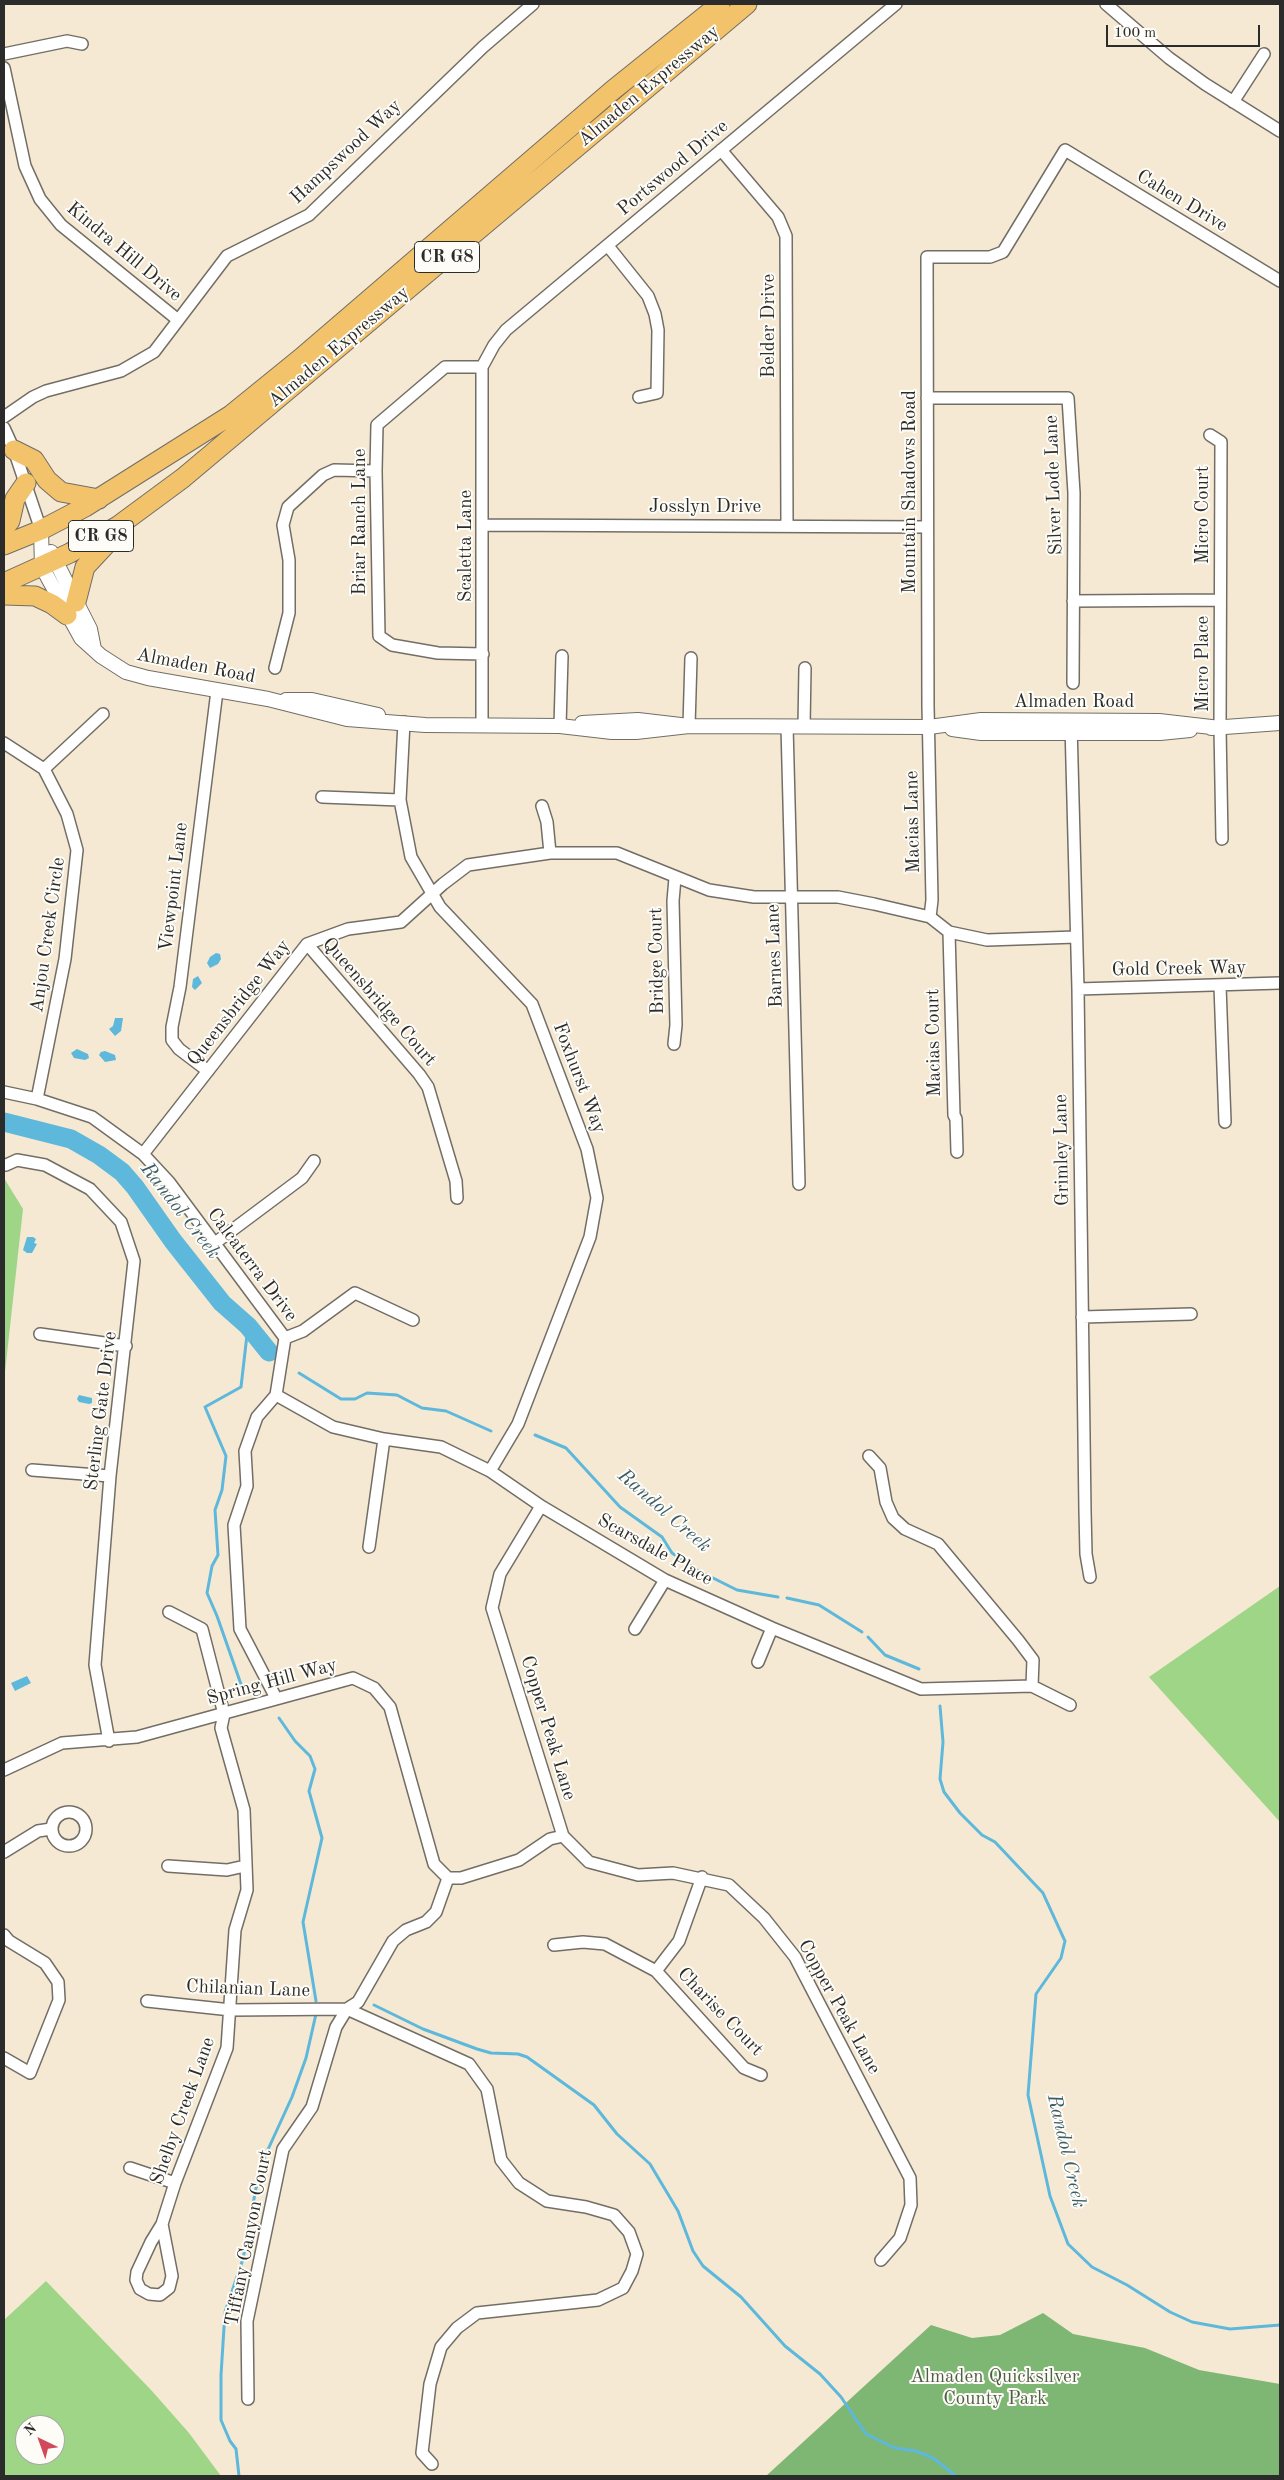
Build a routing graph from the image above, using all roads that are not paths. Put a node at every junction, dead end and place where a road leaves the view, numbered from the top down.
1 (532, 4) edge
2 (720, 4) edge
3 (747, 4) edge
4 (896, 4) edge
5 (1106, 4) edge
6 (82, 44) dead end
7 (4, 54) edge
8 (1264, 54) dead end
9 (4, 68) edge
10 (1233, 102) junction
11 (1280, 131) edge
12 (720, 150) junction
13 (1065, 150) joint
14 (608, 246) junction
15 (1280, 282) edge
16 (178, 320) junction
17 (482, 367) junction
18 (639, 397) dead end
19 (927, 398) junction
20 (4, 417) edge
21 (4, 428) edge
22 (1210, 435) dead end
23 (14, 450) junction
24 (376, 471) junction
25 (26, 484) junction
26 (99, 499) junction
27 (484, 525) junction
28 (787, 525) junction
29 (118, 526) junction
30 (927, 527) junction
31 (4, 528) edge
32 (41, 530) junction
33 (4, 545) edge
34 (48, 564) junction
35 (4, 583) edge
36 (4, 595) edge
37 (1220, 600) junction
38 (1074, 602) junction
39 (71, 608) junction
40 (483, 654) junction
41 (562, 656) dead end
42 (691, 658) dead end
43 (275, 668) dead end
44 (806, 668) dead end
45 (1073, 683) dead end
46 (217, 691) junction
47 (103, 714) dead end
48 (404, 722) junction
49 (1280, 723) edge
50 (482, 725) junction
51 (560, 726) junction
52 (689, 726) junction
53 (787, 726) junction
54 (804, 726) junction
55 (929, 727) junction
56 (1071, 727) junction
57 (1220, 728) junction
58 (4, 742) edge
59 (44, 769) junction
60 (322, 796) dead end
61 (400, 800) junction
62 (542, 806) dead end
63 (1222, 839) dead end
64 (550, 853) junction
65 (675, 878) junction
66 (432, 894) junction
67 (790, 897) junction
68 (930, 917) junction
69 (949, 932) junction
70 (1076, 937) junction
71 (307, 944) junction
72 (1280, 983) edge
73 (1220, 986) junction
74 (1078, 989) junction
75 (674, 1044) dead end
76 (208, 1071) junction
77 (4, 1092) edge
78 (37, 1099) junction
79 (1225, 1122) dead end
80 (957, 1152) dead end
81 (144, 1154) junction
82 (314, 1161) dead end
83 (6, 1165) dead end
84 (799, 1184) dead end
85 (457, 1198) dead end
86 (215, 1243) junction
87 (1191, 1314) dead end
88 (1082, 1318) junction
89 (414, 1320) dead end
90 (40, 1334) dead end
91 (285, 1338) junction
92 (126, 1346) junction
93 (276, 1395) junction
94 (384, 1439) junction
95 (869, 1456) dead end
96 (32, 1470) dead end
97 (490, 1471) junction
98 (110, 1476) junction
99 (541, 1506) junction
100 (369, 1547) dead end
101 (1090, 1577) dead end
102 (665, 1580) junction
103 (169, 1612) dead end
104 (772, 1628) junction
105 (635, 1630) dead end
106 (758, 1662) dead end
107 (1032, 1686) junction
108 (276, 1698) junction
109 (1070, 1705) dead end
110 (224, 1714) junction
111 (109, 1741) junction
112 (4, 1770) edge
113 (51, 1829) dead end
114 (563, 1836) junction
115 (4, 1852) edge
116 (168, 1866) dead end
117 (245, 1866) junction
118 (702, 1877) junction
119 (448, 1878) junction
120 (4, 1934) edge
121 (554, 1945) dead end
122 (656, 1971) junction
123 (147, 2001) dead end
124 (347, 2009) junction
125 (231, 2010) junction
126 (4, 2058) edge
127 (761, 2075) dead end
128 (130, 2168) dead end
129 (175, 2184) junction
130 (162, 2224) junction
131 (881, 2260) dead end
132 (248, 2399) dead end
133 (432, 2464) dead end

1 - 16 street, Hampswood Way
2 - 26 main road, Almaden Expressway / CR G8
3 - 29 main road, Almaden Expressway / CR G8
4 - 12 street, Portswood Drive
5 - 10 street
6 - 7 street
8 - 10 street
9 - 16 street, Kindra Hill Drive
10 - 11 street
12 - 14 street, Portswood Drive
12 - 28 street, Belder Drive
13 - 15 street, Cahen Drive
13 - 19 street, Mountain Shadows Road
14 - 17 street, Portswood Drive
14 - 18 street
16 - 20 street, Hampswood Way
17 - 24 street, Briar Ranch Lane
17 - 27 street, Scaletta Lane
19 - 30 street, Mountain Shadows Road
19 - 38 street, Silver Lode Lane
21 - 23 street
22 - 37 street, Micro Court
23 - 25 street
23 - 26 main road
24 - 40 street, Briar Ranch Lane
24 - 43 street
25 - 31 main road
25 - 32 street
26 - 32 main road, Almaden Expressway / CR G8
27 - 28 street, Josslyn Drive
27 - 40 street, Scaletta Lane
28 - 30 street, Josslyn Drive
29 - 34 main road, Almaden Expressway / CR G8
29 - 39 main road
30 - 55 street, Mountain Shadows Road
32 - 33 main road, Almaden Expressway / CR G8
32 - 34 street, Almaden Road
34 - 35 main road, Almaden Expressway / CR G8
34 - 39 street, Almaden Road
36 - 39 main road
37 - 38 street
37 - 57 street, Micro Place
38 - 45 street, Silver Lode Lane
39 - 46 street, Almaden Road
40 - 50 street, Scaletta Lane
41 - 51 street
42 - 52 street
44 - 54 street
46 - 48 street, Almaden Road
46 - 76 street, Viewpoint Lane
47 - 59 street
48 - 50 street, Almaden Road
48 - 61 street, Foxhurst Way
49 - 57 street, Almaden Road
50 - 51 street, Almaden Road
51 - 52 street, Almaden Road
52 - 53 street, Almaden Road
53 - 54 street, Almaden Road
53 - 67 street, Barnes Lane
54 - 55 street, Almaden Road
55 - 56 street, Almaden Road
55 - 68 street, Macias Lane
56 - 57 street, Almaden Road
56 - 70 street, Grimley Lane
57 - 63 street, Micro Place
58 - 59 street, Anjou Creek Circle
59 - 78 street, Anjou Creek Circle
60 - 61 street
61 - 66 street, Foxhurst Way
62 - 64 street
64 - 65 street, Queensbridge Way
64 - 66 street, Queensbridge Way
65 - 67 street, Queensbridge Way
65 - 75 street, Bridge Court
66 - 71 street, Queensbridge Way
66 - 97 street, Foxhurst Way
67 - 68 street, Queensbridge Way
67 - 84 street, Barnes Lane
68 - 69 street, Queensbridge Way
69 - 70 street, Queensbridge Way
69 - 80 street, Macias Court
70 - 74 street, Grimley Lane
71 - 76 street, Queensbridge Way
71 - 85 street, Queensbridge Court
72 - 73 street, Gold Creek Way
73 - 74 street, Gold Creek Way
73 - 79 street
74 - 88 street, Grimley Lane
76 - 81 street, Queensbridge Way
77 - 78 street, Calcaterra Drive
78 - 81 street, Calcaterra Drive
81 - 86 street, Calcaterra Drive
82 - 86 street
83 - 92 street, Sterling Gate Drive
86 - 91 street, Calcaterra Drive
87 - 88 street
88 - 101 street, Grimley Lane
89 - 91 street
90 - 92 street
91 - 93 street, Calcaterra Drive
92 - 98 street, Sterling Gate Drive
93 - 94 street, Scarsdale Place
93 - 108 street
94 - 97 street, Scarsdale Place
94 - 100 street
95 - 107 street
96 - 98 street
97 - 99 street, Scarsdale Place
98 - 111 street, Sterling Gate Drive
99 - 102 street, Scarsdale Place
99 - 114 street, Copper Peak Lane
102 - 104 street, Scarsdale Place
102 - 105 street
103 - 110 street, Shelby Creek Lane
104 - 106 street
104 - 107 street, Scarsdale Place
107 - 109 street
108 - 110 street, Spring Hill Way
108 - 119 street, Spring Hill Way
110 - 111 street, Spring Hill Way
110 - 117 street, Shelby Creek Lane
111 - 112 street, Spring Hill Way
113 - 115 street
114 - 118 street, Copper Peak Lane
114 - 119 street
116 - 117 street
117 - 125 street, Shelby Creek Lane
118 - 122 street
118 - 131 street, Copper Peak Lane
119 - 124 street, Tiffany Canyon Court
120 - 126 street
121 - 122 street, Charise Court
122 - 127 street, Charise Court
123 - 125 street, Chilanian Lane
124 - 125 street, Chilanian Lane
124 - 132 street, Tiffany Canyon Court
124 - 133 street
125 - 129 street, Shelby Creek Lane
128 - 129 street
129 - 130 street, Shelby Creek Lane
130 - 130 street, Shelby Creek Lane

